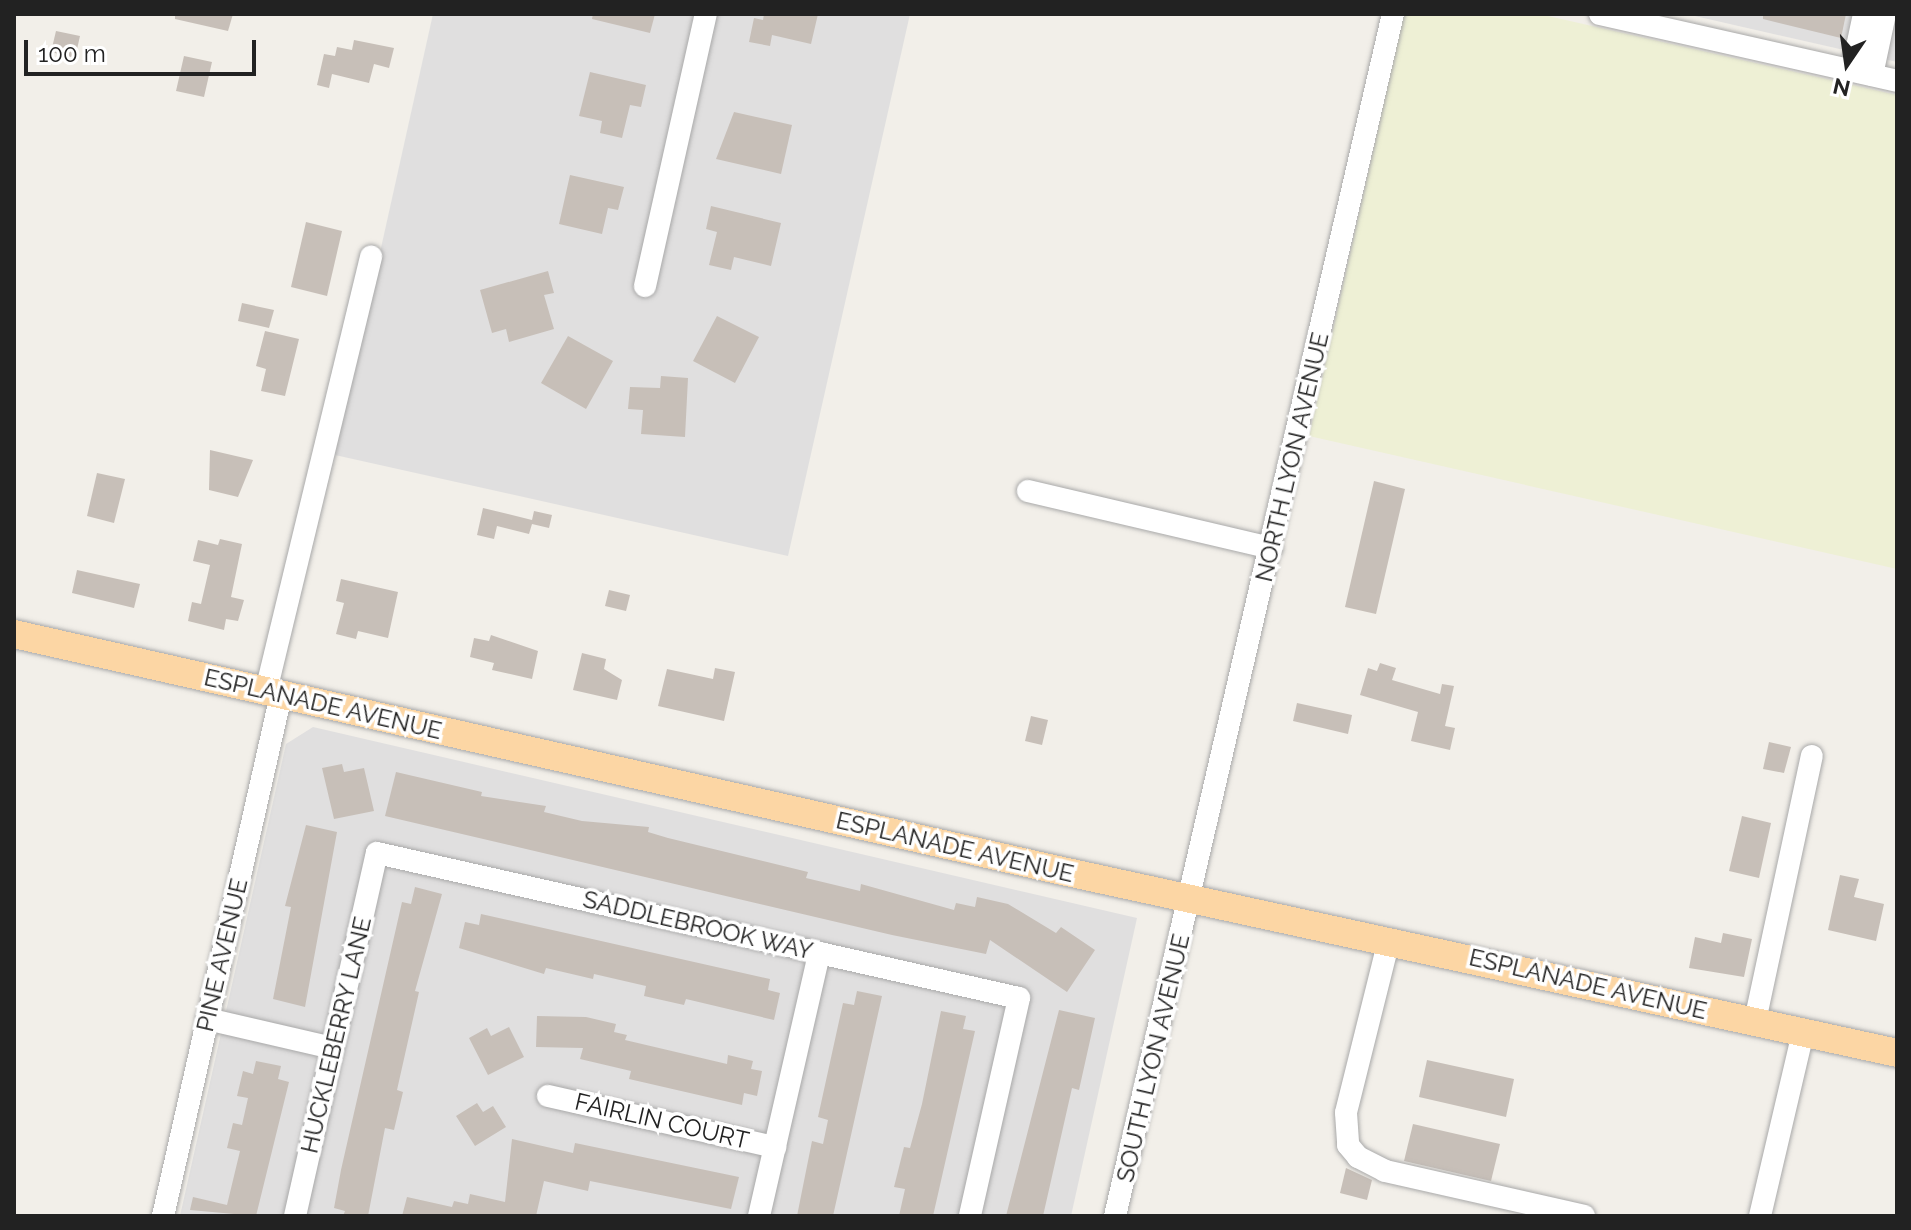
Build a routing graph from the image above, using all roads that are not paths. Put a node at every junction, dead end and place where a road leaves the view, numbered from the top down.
1 (706, 14) edge
2 (1393, 14) edge
3 (1600, 14) edge
4 (1864, 14) edge
5 (1885, 14) edge
6 (1862, 73) junction
7 (1897, 81) edge
8 (371, 256) dead end
9 (645, 286) dead end
10 (1028, 491) dead end
11 (1271, 548) junction
12 (14, 634) edge
13 (274, 693) junction
14 (1812, 756) dead end
15 (377, 853) joint
16 (1190, 899) junction
17 (1389, 940) junction
18 (819, 953) junction
19 (207, 1019) junction
20 (1755, 1021) junction
21 (1803, 1032) junction
22 (333, 1048) junction
23 (1897, 1053) edge
24 (548, 1096) dead end
25 (775, 1147) junction
26 (163, 1216) edge
27 (295, 1216) edge
28 (759, 1216) edge
29 (970, 1216) edge
30 (1115, 1216) edge
31 (1584, 1216) edge
32 (1760, 1216) edge

1 - 9 street
2 - 11 street, NORTH LYON AVENUE
3 - 6 street
4 - 6 street
5 - 6 street
6 - 7 street
8 - 13 street, PINE AVENUE
10 - 11 street
11 - 16 street, NORTH LYON AVENUE
12 - 13 main road, ESPLANADE AVENUE
13 - 16 main road, ESPLANADE AVENUE
13 - 19 street, PINE AVENUE
14 - 20 street
15 - 18 street, SADDLEBROOK WAY
15 - 22 street, HUCKLEBERRY LANE
16 - 17 main road, ESPLANADE AVENUE
16 - 30 street, SOUTH LYON AVENUE
17 - 20 main road, ESPLANADE AVENUE
17 - 31 street
18 - 25 street
18 - 29 street, SADDLEBROOK WAY
19 - 22 street
19 - 26 street, PINE AVENUE
20 - 21 main road, ESPLANADE AVENUE
21 - 23 main road, ESPLANADE AVENUE
21 - 32 street
22 - 27 street, HUCKLEBERRY LANE
24 - 25 street, FAIRLIN COURT
25 - 28 street

